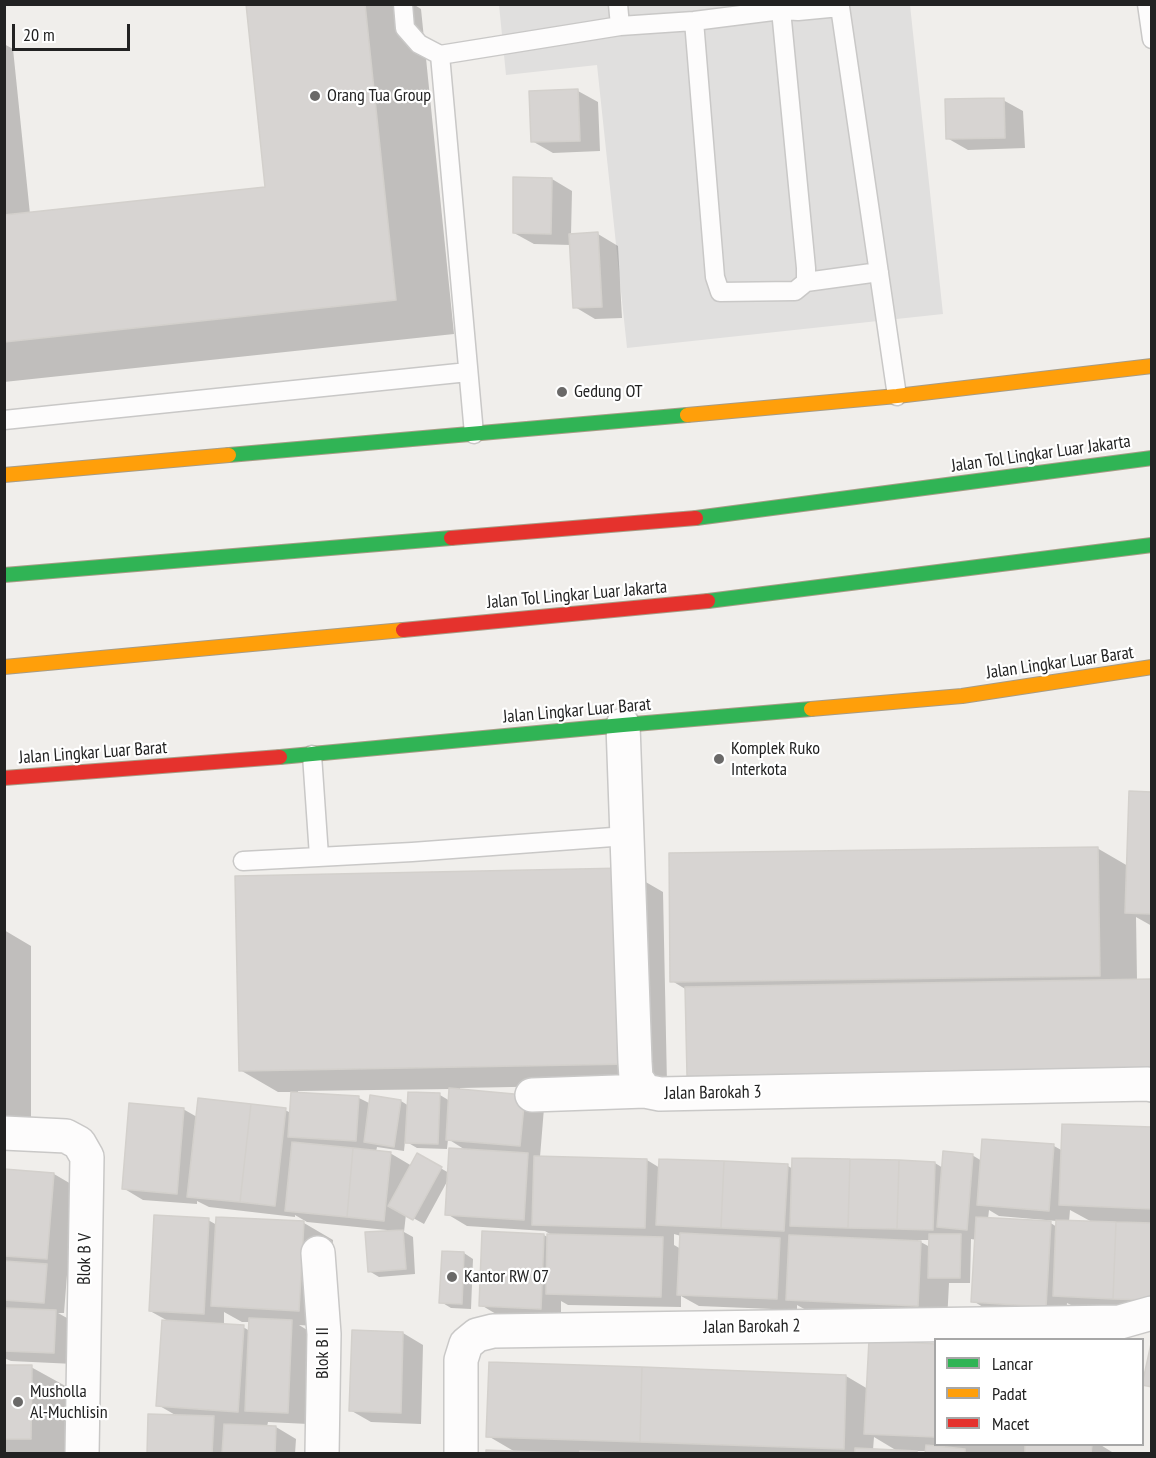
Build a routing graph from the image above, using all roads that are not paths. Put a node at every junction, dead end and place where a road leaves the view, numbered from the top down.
1 (403, 4) edge
2 (618, 4) edge
3 (1147, 4) edge
4 (843, 6) edge
5 (792, 8) edge
6 (714, 11) edge
7 (694, 21) junction
8 (620, 26) junction
9 (1152, 39) edge
10 (440, 55) junction
11 (879, 272) junction
12 (806, 282) junction
13 (1152, 366) edge
14 (468, 372) junction
15 (897, 396) junction
16 (4, 420) edge
17 (474, 434) junction
18 (1152, 458) edge
19 (4, 475) edge
20 (1152, 545) edge
21 (4, 575) edge
22 (4, 667) edge
23 (1152, 668) edge
24 (623, 724) junction
25 (312, 755) junction
26 (4, 778) edge
27 (626, 836) junction
28 (319, 856) junction
29 (243, 861) dead end
30 (1152, 1085) edge
31 (645, 1091) junction
32 (532, 1095) dead end
33 (4, 1133) edge
34 (318, 1253) dead end
35 (1152, 1312) edge
36 (82, 1454) edge
37 (322, 1454) edge
38 (461, 1454) edge

1 - 10 lane
2 - 8 lane
3 - 9 lane
4 - 5 lane
4 - 11 lane
5 - 6 lane
5 - 12 lane
6 - 7 lane
7 - 8 lane
7 - 12 lane
8 - 10 lane
10 - 14 lane
11 - 12 lane
11 - 15 lane
13 - 15 main road
14 - 16 lane
14 - 17 lane
15 - 17 main road
17 - 19 main road
18 - 21 main road, Jalan Tol Lingkar Luar Jakarta
20 - 22 main road, Jalan Tol Lingkar Luar Jakarta
23 - 24 main road, Jalan Lingkar Luar Barat
24 - 25 main road, Jalan Lingkar Luar Barat
24 - 27 street, Jalan Barokah 3
25 - 26 main road, Jalan Lingkar Luar Barat
25 - 28 lane
27 - 28 lane
27 - 31 street, Jalan Barokah 3
28 - 29 lane
30 - 31 street, Jalan Barokah 3
31 - 32 street
33 - 36 street, Blok B V
34 - 37 street, Blok B II
35 - 38 street, Jalan Barokah 2

